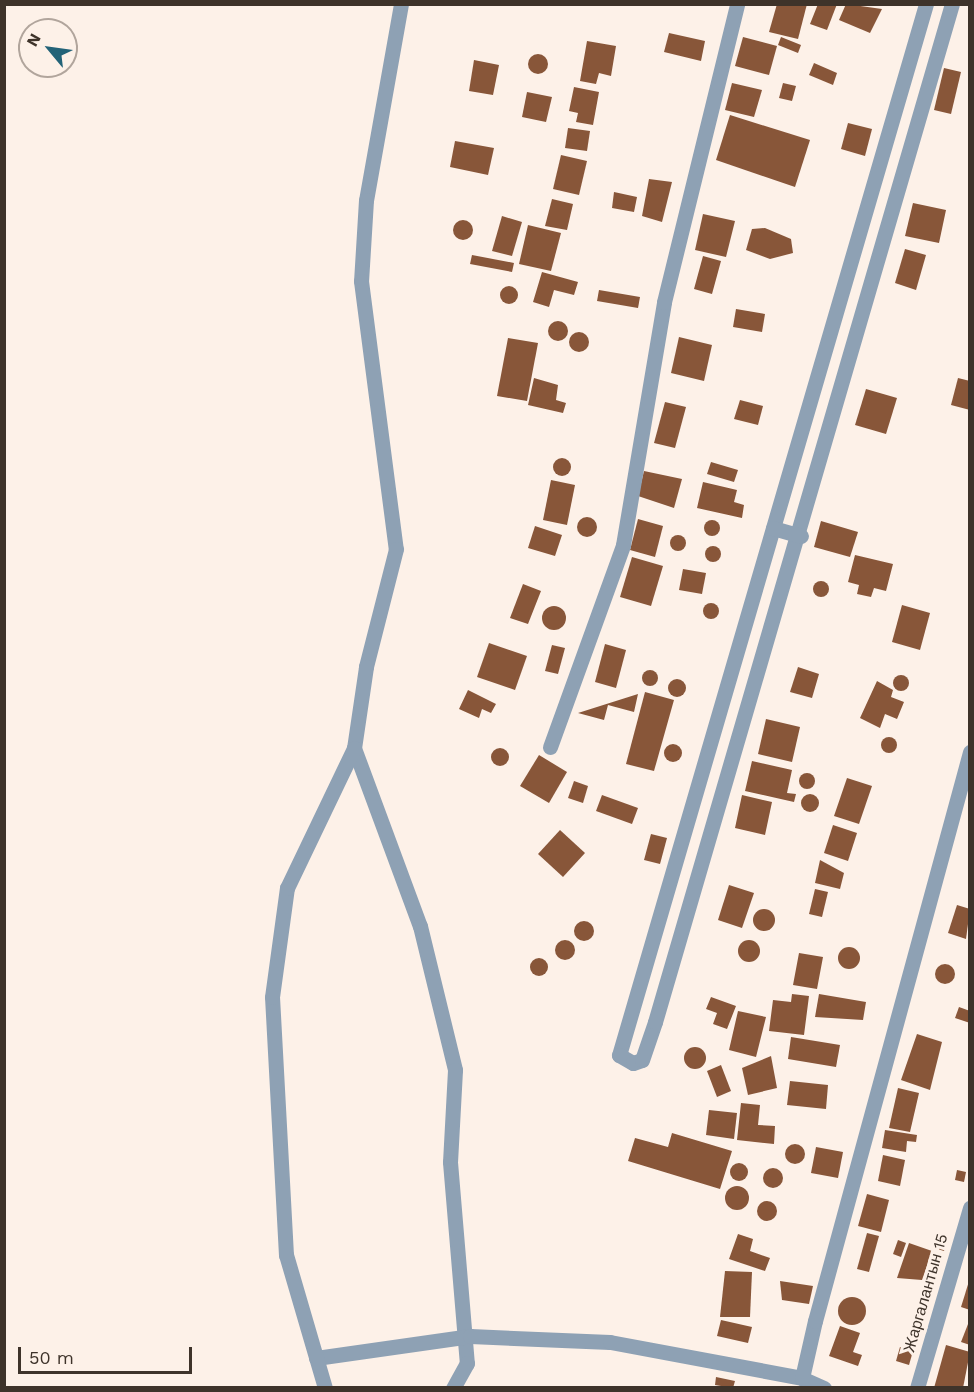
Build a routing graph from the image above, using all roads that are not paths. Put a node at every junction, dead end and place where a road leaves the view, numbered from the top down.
1 (401, 4) edge
2 (737, 4) edge
3 (926, 4) edge
4 (952, 4) edge
5 (834, 320) junction
6 (858, 327) junction
7 (773, 528) junction
8 (801, 536) junction
9 (550, 747) dead end
10 (354, 748) junction
11 (969, 752) edge
12 (969, 1208) edge
13 (465, 1337) junction
14 (316, 1358) junction
15 (802, 1378) junction
16 (828, 1386) edge
17 (325, 1388) edge
18 (453, 1388) edge
19 (917, 1388) edge

1 - 10 street
2 - 9 street
3 - 5 street
4 - 6 street
5 - 6 street
5 - 7 street
6 - 8 street
7 - 8 street
7 - 8 street
10 - 13 street
10 - 14 street
11 - 15 street
12 - 19 street, Жаргалантын 15
13 - 14 street
13 - 15 street
13 - 18 street
14 - 17 street
15 - 16 street

